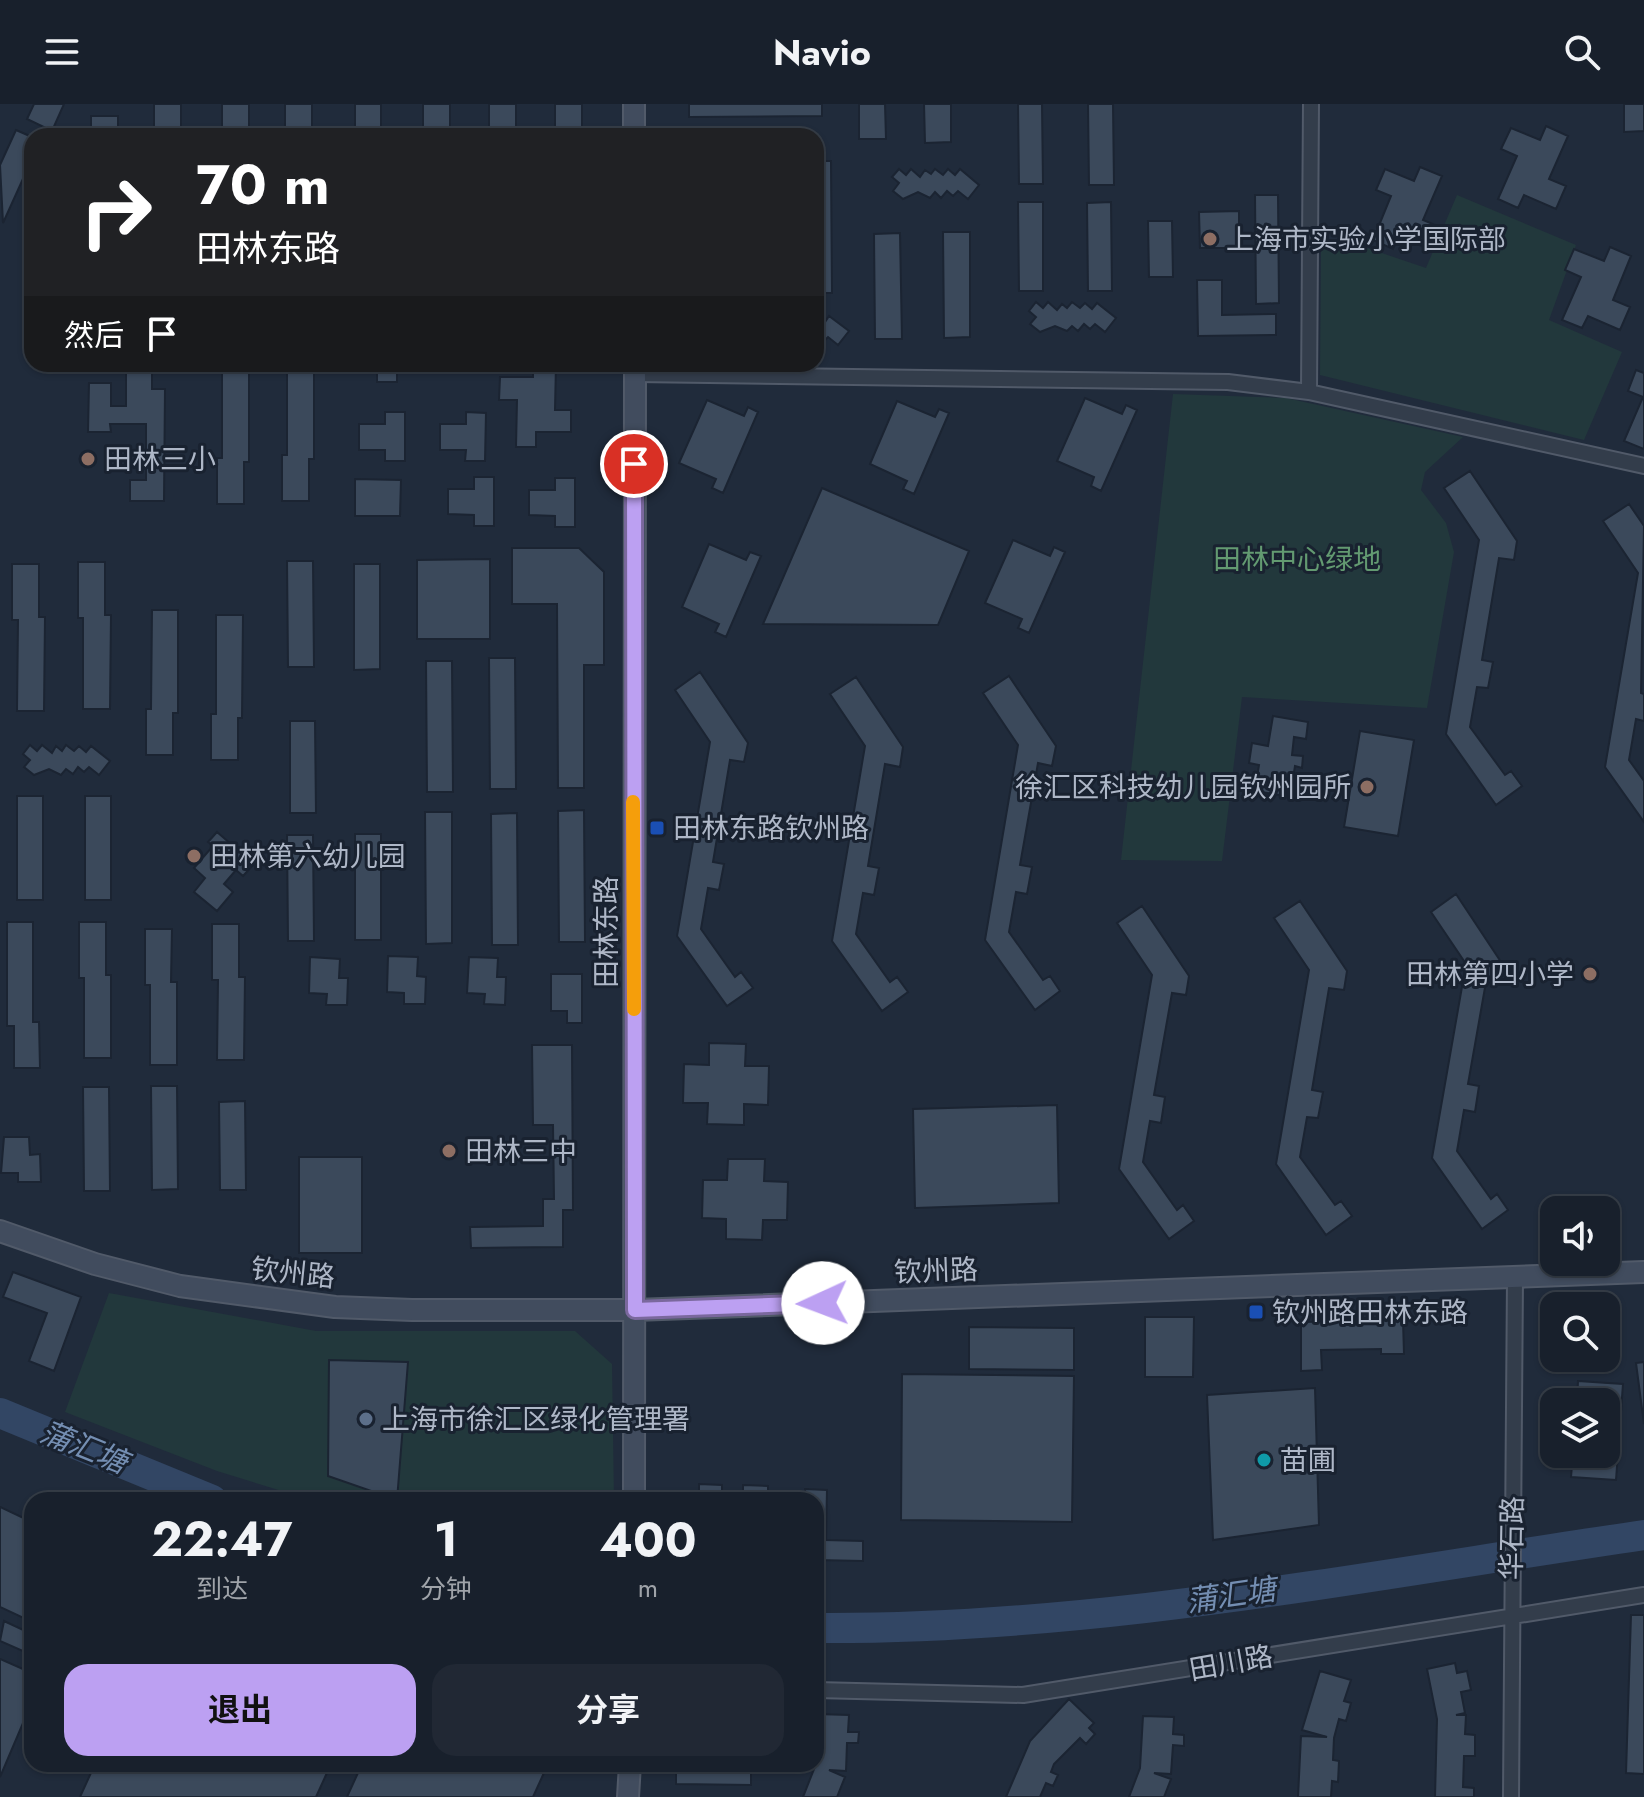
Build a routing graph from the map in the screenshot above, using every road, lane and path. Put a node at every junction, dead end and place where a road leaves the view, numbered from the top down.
1 (634, 104) edge
2 (1311, 104) edge
3 (634, 128) edge
4 (635, 372) edge
5 (772, 372) edge
6 (1309, 392) junction
7 (1644, 466) edge
8 (0, 1231) edge
9 (1644, 1272) edge
10 (1515, 1278) junction
11 (635, 1310) junction
12 (634, 1492) edge
13 (1644, 1595) edge
14 (1511, 1616) junction
15 (824, 1690) edge
16 (630, 1772) edge
17 (628, 1797) edge
18 (1511, 1797) edge

1 - 3 street
2 - 6 street
4 - 11 street, 田林东路
5 - 6 street
6 - 7 street
8 - 11 street, 钦州路
9 - 10 street, 钦州路
10 - 11 street, 钦州路
10 - 14 street, 华石路
11 - 12 street, 田林东路
13 - 14 street, 田川路
14 - 15 street, 田川路
14 - 18 street, 华石路
16 - 17 street

